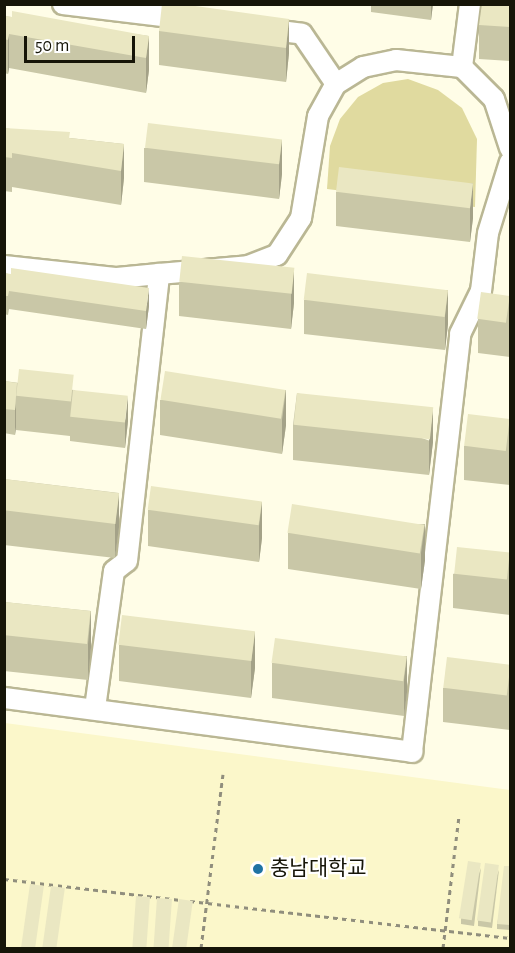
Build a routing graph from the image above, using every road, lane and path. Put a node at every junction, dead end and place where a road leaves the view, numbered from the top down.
1 (63, 4) edge
2 (470, 4) edge
3 (123, 7) edge
4 (212, 22) edge
5 (246, 27) edge
6 (462, 67) junction
7 (336, 84) junction
8 (510, 148) edge
9 (510, 162) edge
10 (4, 266) edge
11 (159, 274) junction
12 (4, 698) edge
13 (95, 708) junction
14 (223, 774) dead end
15 (459, 815) dead end
16 (4, 879) edge
17 (207, 903) junction
18 (445, 931) junction
19 (510, 938) edge
20 (201, 948) edge
21 (443, 948) edge

1 - 3 lane
2 - 6 lane
3 - 4 lane
5 - 7 lane
6 - 7 lane
6 - 8 lane
7 - 11 lane
9 - 13 lane
10 - 11 lane
11 - 13 lane
12 - 13 lane
14 - 17 path
15 - 18 path
16 - 17 path
17 - 18 path
17 - 20 path
18 - 19 path
18 - 21 path

